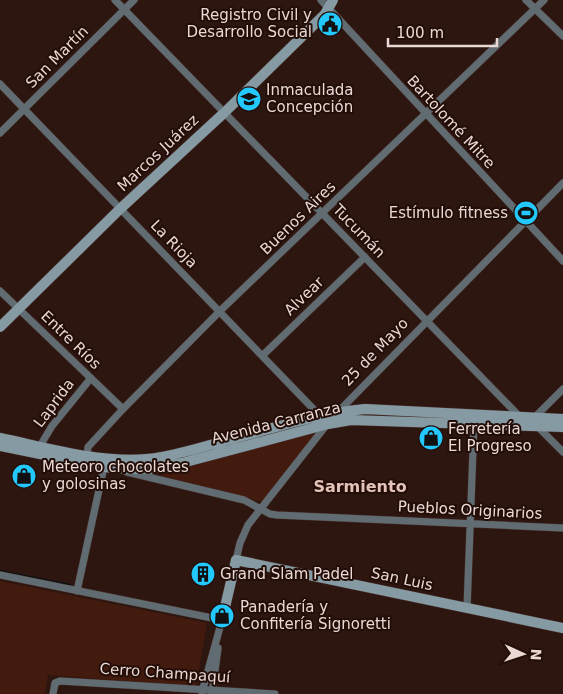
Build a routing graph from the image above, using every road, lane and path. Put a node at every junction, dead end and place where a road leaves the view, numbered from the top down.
1 (115, 0) edge
2 (134, 0) edge
3 (321, 0) edge
4 (526, 0) edge
5 (544, 0) edge
6 (331, 4) edge
7 (535, 8) junction
8 (124, 9) junction
9 (563, 36) edge
10 (0, 84) edge
11 (24, 110) junction
12 (225, 112) junction
13 (425, 114) junction
14 (0, 133) edge
15 (563, 183) edge
16 (120, 208) junction
17 (323, 214) junction
18 (526, 221) junction
19 (364, 257) junction
20 (563, 261) edge
21 (0, 291) edge
22 (18, 309) junction
23 (220, 311) junction
24 (427, 321) junction
25 (0, 327) edge
26 (263, 355) junction
27 (91, 378) junction
28 (563, 389) edge
29 (123, 409) junction
30 (337, 413) junction
31 (520, 417) junction
32 (563, 419) edge
33 (324, 420) junction
34 (536, 422) junction
35 (474, 424) junction
36 (563, 427) edge
37 (0, 438) edge
38 (0, 446) edge
39 (40, 446) junction
40 (563, 452) edge
41 (87, 460) junction
42 (108, 468) junction
43 (261, 509) junction
44 (471, 523) junction
45 (563, 528) edge
46 (236, 560) junction
47 (0, 575) edge
48 (77, 591) junction
49 (467, 608) junction
50 (222, 620) junction
51 (563, 628) edge
52 (125, 685) junction
53 (202, 692) edge
54 (212, 692) edge
55 (53, 694) edge
56 (124, 694) edge
57 (275, 694) edge

1 - 8 street, Tucumán
2 - 8 street, San Martín
3 - 6 street, Bartolomé Mitre
4 - 7 street
5 - 7 street, Buenos Aires
6 - 12 main road, Marcos Juárez
6 - 13 street, Bartolomé Mitre
7 - 9 street
7 - 13 street, Buenos Aires
8 - 11 street, San Martín
8 - 12 street, Tucumán
10 - 11 street, La Rioja
11 - 14 street, San Martín
11 - 16 street, La Rioja
12 - 16 main road, Marcos Juárez
12 - 17 street, Tucumán
13 - 17 street, Buenos Aires
13 - 18 street, Bartolomé Mitre
15 - 18 street, 25 de Mayo
16 - 22 main road, Marcos Juárez
16 - 23 street, La Rioja
17 - 19 street, Tucumán
17 - 23 street, Buenos Aires
18 - 20 street, Bartolomé Mitre
18 - 24 street, 25 de Mayo
19 - 24 street, Tucumán
19 - 26 street, Alvear
21 - 22 street, Entre Ríos
22 - 25 main road, Marcos Juárez
22 - 27 street, Entre Ríos
23 - 26 street, La Rioja
23 - 29 street, Buenos Aires
24 - 30 street, 25 de Mayo
24 - 31 street, Tucumán
26 - 33 street, La Rioja
27 - 29 street, Entre Ríos
27 - 39 street, Laprida
28 - 34 street
29 - 41 street, Buenos Aires
30 - 31 main road, Avenida Carranza
30 - 33 main road, Avenida Carranza
31 - 34 main road, Avenida Carranza
32 - 34 main road, Avenida Carranza
33 - 35 main road, Avenida Carranza
33 - 41 main road, Avenida Carranza
33 - 42 main road, Avenida Carranza
33 - 43 street
34 - 35 main road, Avenida Carranza
34 - 36 main road, Avenida Carranza
34 - 40 street
35 - 44 street
37 - 39 main road, Avenida Carranza
38 - 41 main road, Avenida Carranza
39 - 41 main road, Avenida Carranza
41 - 42 main road, Avenida Carranza
42 - 43 street, Pueblos Originarios
42 - 48 street
43 - 44 street, Pueblos Originarios
43 - 46 street
44 - 45 street, Pueblos Originarios
44 - 49 street
46 - 49 main road, San Luis
46 - 50 main road
47 - 48 street
48 - 50 street
49 - 51 main road, San Luis
50 - 53 street
50 - 54 street
52 - 53 street, Cerro Champaquí
52 - 55 street, Cerro Champaquí
52 - 56 street
53 - 54 street, Cerro Champaquí
54 - 57 street, Cerro Champaquí

